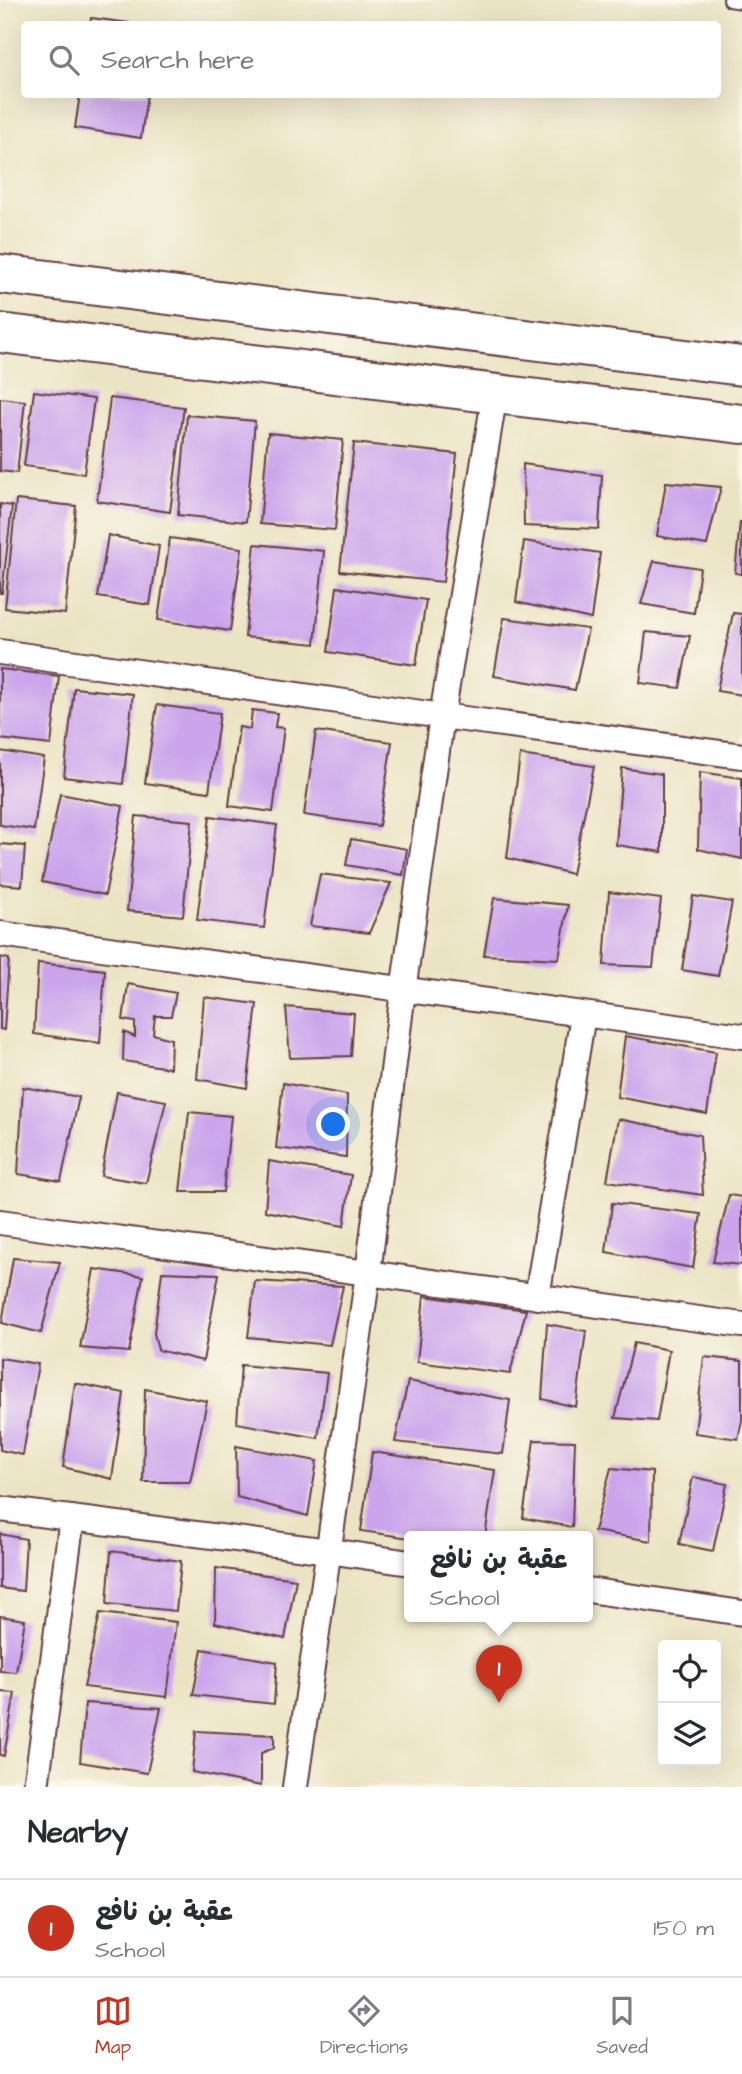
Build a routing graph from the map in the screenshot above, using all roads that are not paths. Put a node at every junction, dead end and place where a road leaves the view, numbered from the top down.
1 (730, 0) edge
2 (742, 2) edge
3 (0, 274) edge
4 (0, 333) edge
5 (742, 366) edge
6 (495, 393) junction
7 (742, 424) edge
8 (0, 652) edge
9 (442, 716) junction
10 (742, 757) edge
11 (0, 934) edge
12 (402, 990) junction
13 (583, 1015) junction
14 (742, 1036) edge
15 (0, 1222) edge
16 (368, 1273) junction
17 (537, 1297) junction
18 (742, 1325) edge
19 (0, 1509) edge
20 (72, 1518) junction
21 (329, 1551) junction
22 (404, 1562) edge
23 (593, 1591) edge
24 (742, 1613) edge
25 (36, 1787) edge
26 (295, 1787) edge

1 - 2 lane
3 - 5 main road
4 - 6 main road
6 - 7 main road
6 - 9 street
8 - 9 street
9 - 10 street
9 - 12 street
11 - 12 street
12 - 13 street
12 - 16 street
13 - 14 street
13 - 17 street
15 - 16 street
16 - 17 street
16 - 21 street
17 - 18 street
19 - 20 street
20 - 21 street
20 - 25 street
21 - 22 street
21 - 26 street
23 - 24 street

